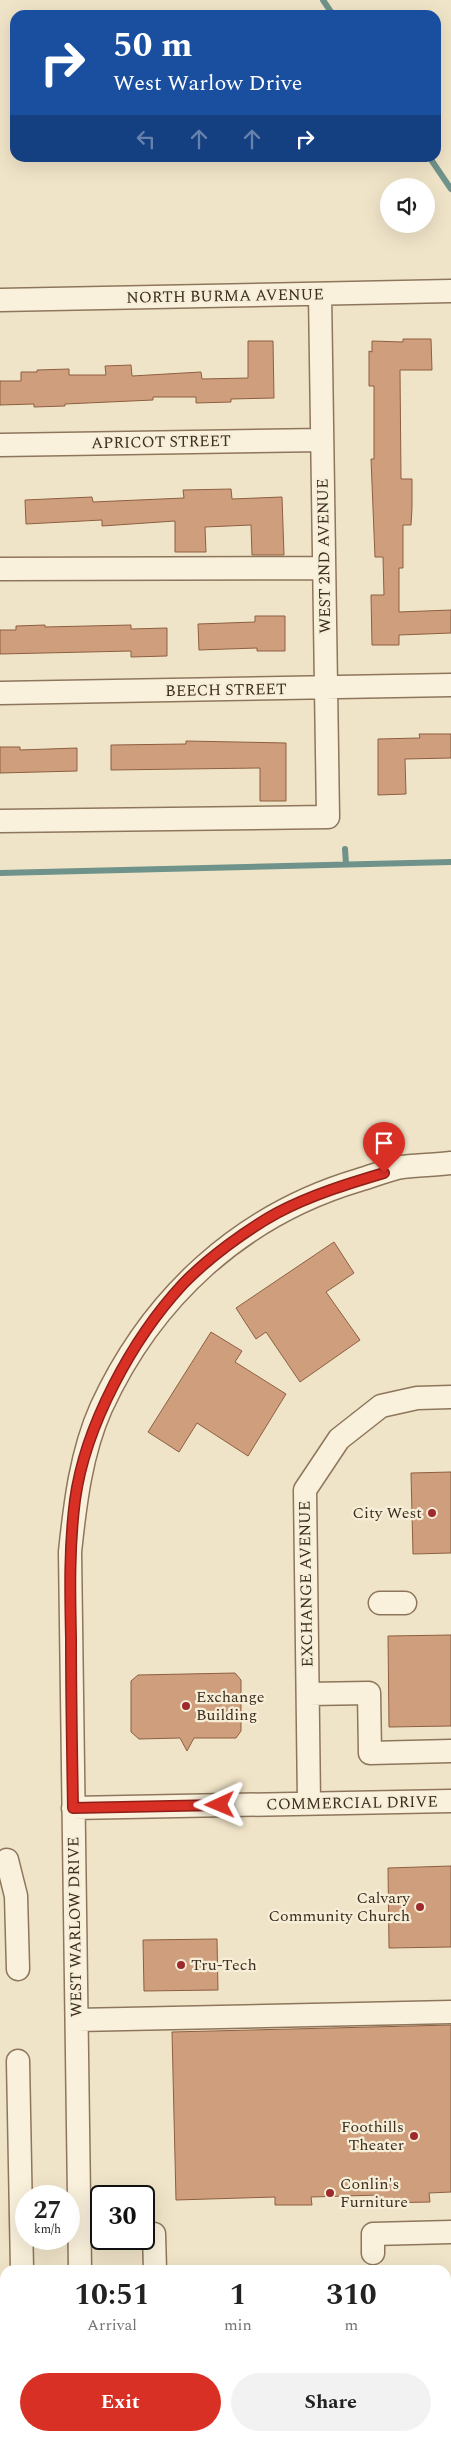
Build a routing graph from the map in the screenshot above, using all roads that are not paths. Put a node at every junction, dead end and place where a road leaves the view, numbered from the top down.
1 (451, 291) edge
2 (320, 294) junction
3 (0, 300) edge
4 (322, 440) junction
5 (0, 445) edge
6 (324, 568) junction
7 (0, 569) edge
8 (451, 685) edge
9 (326, 689) junction
10 (0, 693) edge
11 (0, 821) edge
12 (451, 1164) edge
13 (451, 1397) edge
14 (380, 1603) dead end
15 (405, 1603) dead end
16 (308, 1694) junction
17 (451, 1751) edge
18 (451, 1801) edge
19 (309, 1803) junction
20 (73, 1808) junction
21 (7, 1860) dead end
22 (18, 1969) dead end
23 (451, 2012) edge
24 (77, 2020) junction
25 (18, 2061) dead end
26 (451, 2232) edge
27 (90, 2234) edge
28 (154, 2250) edge
29 (374, 2253) dead end
30 (22, 2265) edge
31 (81, 2265) edge
32 (155, 2265) edge

1 - 2 street, NORTH BURMA AVENUE
2 - 3 street, NORTH BURMA AVENUE
2 - 4 street, WEST 2ND AVENUE
4 - 5 street, APRICOT STREET
4 - 6 street, WEST 2ND AVENUE
6 - 7 street
6 - 9 street, WEST 2ND AVENUE
8 - 9 street, BEECH STREET
9 - 10 street, BEECH STREET
9 - 11 street, WEST 2ND AVENUE
12 - 20 street, WEST WARLOW DRIVE
13 - 16 street, EXCHANGE AVENUE
14 - 15 street
16 - 17 street
16 - 19 street, EXCHANGE AVENUE
18 - 19 street, COMMERCIAL DRIVE
19 - 20 street, COMMERCIAL DRIVE
20 - 24 street, WEST WARLOW DRIVE
21 - 22 street
23 - 24 street
24 - 27 street, WEST WARLOW DRIVE
25 - 30 street
26 - 29 street
27 - 31 street, WEST WARLOW DRIVE
28 - 32 street

